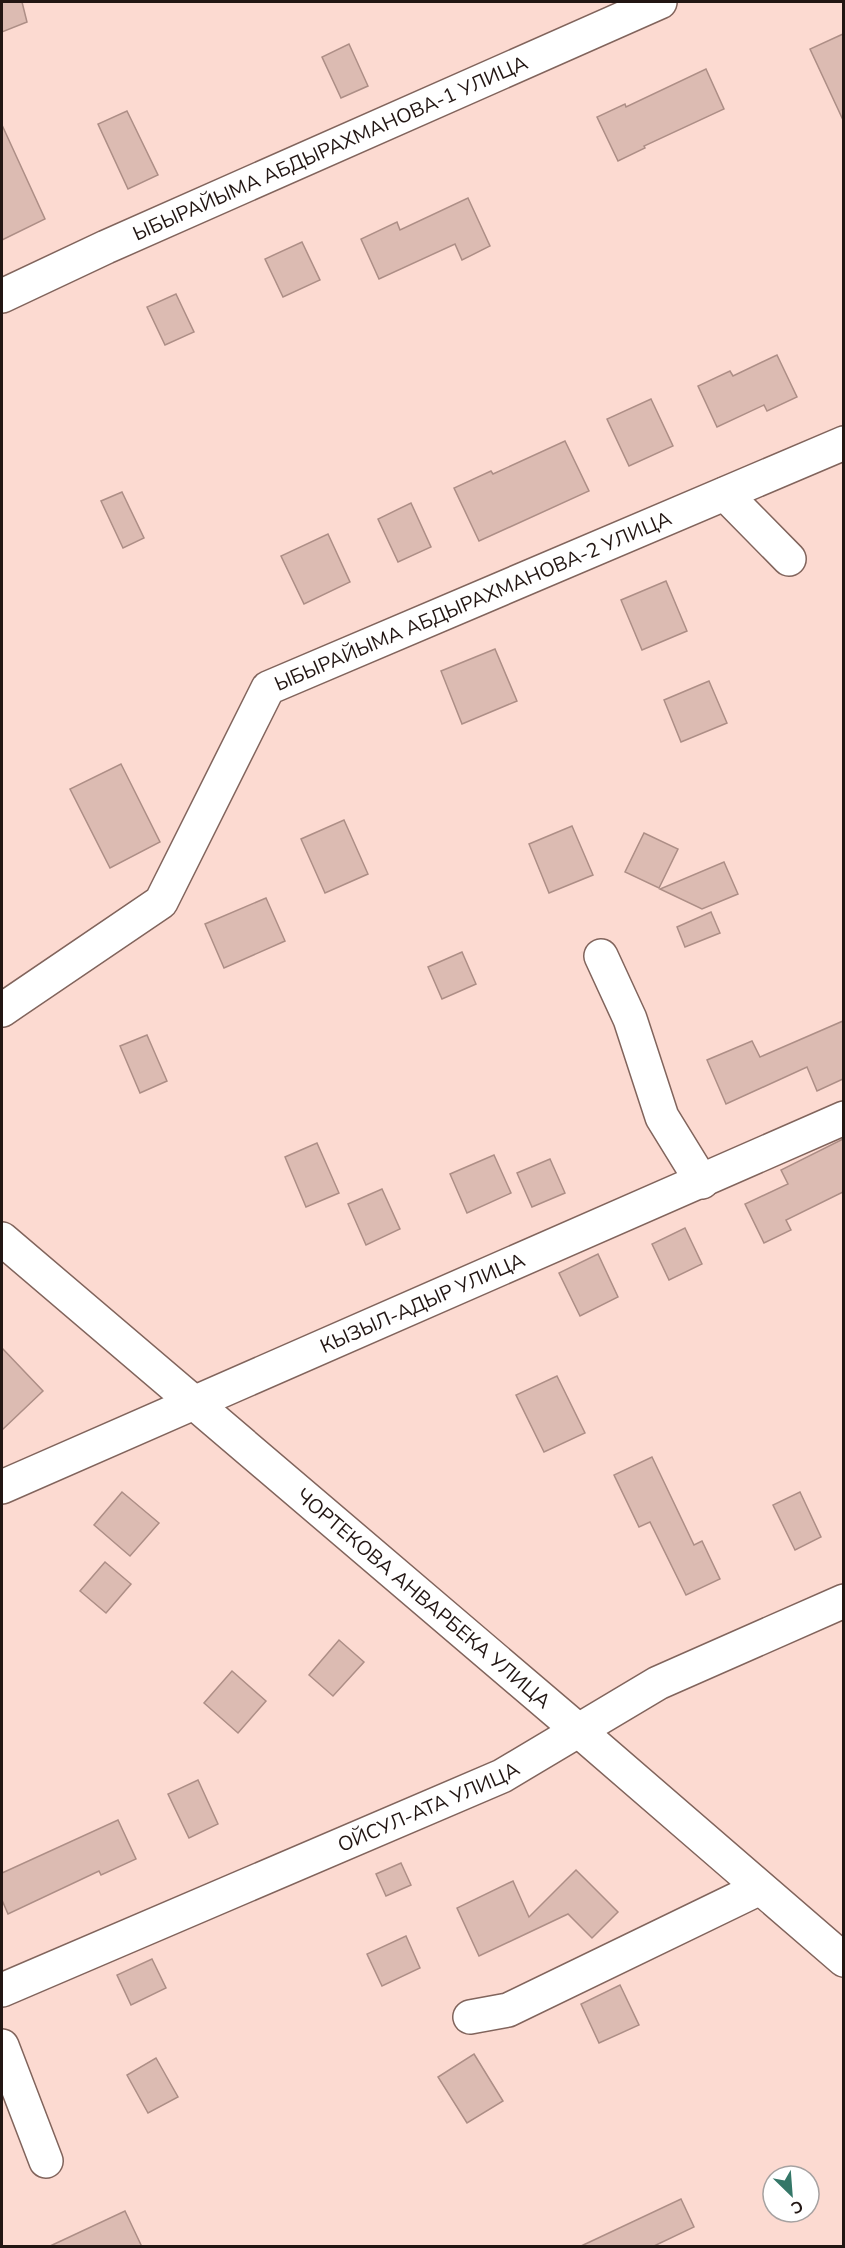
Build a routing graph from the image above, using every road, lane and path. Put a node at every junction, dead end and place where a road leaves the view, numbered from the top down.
1 (660, 2) edge
2 (2, 296) edge
3 (843, 443) edge
4 (725, 494) junction
5 (789, 559) dead end
6 (602, 956) dead end
7 (2, 1010) edge
8 (843, 1118) edge
9 (702, 1182) junction
10 (2, 1239) edge
11 (193, 1402) junction
12 (2, 1487) edge
13 (843, 1601) edge
14 (579, 1730) junction
15 (760, 1888) junction
16 (843, 1960) edge
17 (2, 1990) edge
18 (470, 2016) dead end
19 (2, 2046) edge
20 (46, 2161) dead end

1 - 2 street, ЫБЫРАЙЫМА АБДЫРАХМАНОВА-1 УЛИЦА
3 - 4 street, ЫБЫРАЙЫМА АБДЫРАХМАНОВА-2 УЛИЦА
4 - 5 street
4 - 7 street, ЫБЫРАЙЫМА АБДЫРАХМАНОВА-2 УЛИЦА
6 - 9 street
8 - 9 street, КЫЗЫЛ-АДЫР УЛИЦА
9 - 11 street, КЫЗЫЛ-АДЫР УЛИЦА
10 - 11 street, ЧОРТЕКОВА АНВАРБЕКА УЛИЦА
11 - 12 street, КЫЗЫЛ-АДЫР УЛИЦА
11 - 14 street, ЧОРТЕКОВА АНВАРБЕКА УЛИЦА
13 - 14 street, ОЙСУЛ-АТА УЛИЦА
14 - 15 street, ЧОРТЕКОВА АНВАРБЕКА УЛИЦА
14 - 17 street, ОЙСУЛ-АТА УЛИЦА
15 - 16 street, ЧОРТЕКОВА АНВАРБЕКА УЛИЦА
15 - 18 street
19 - 20 street

